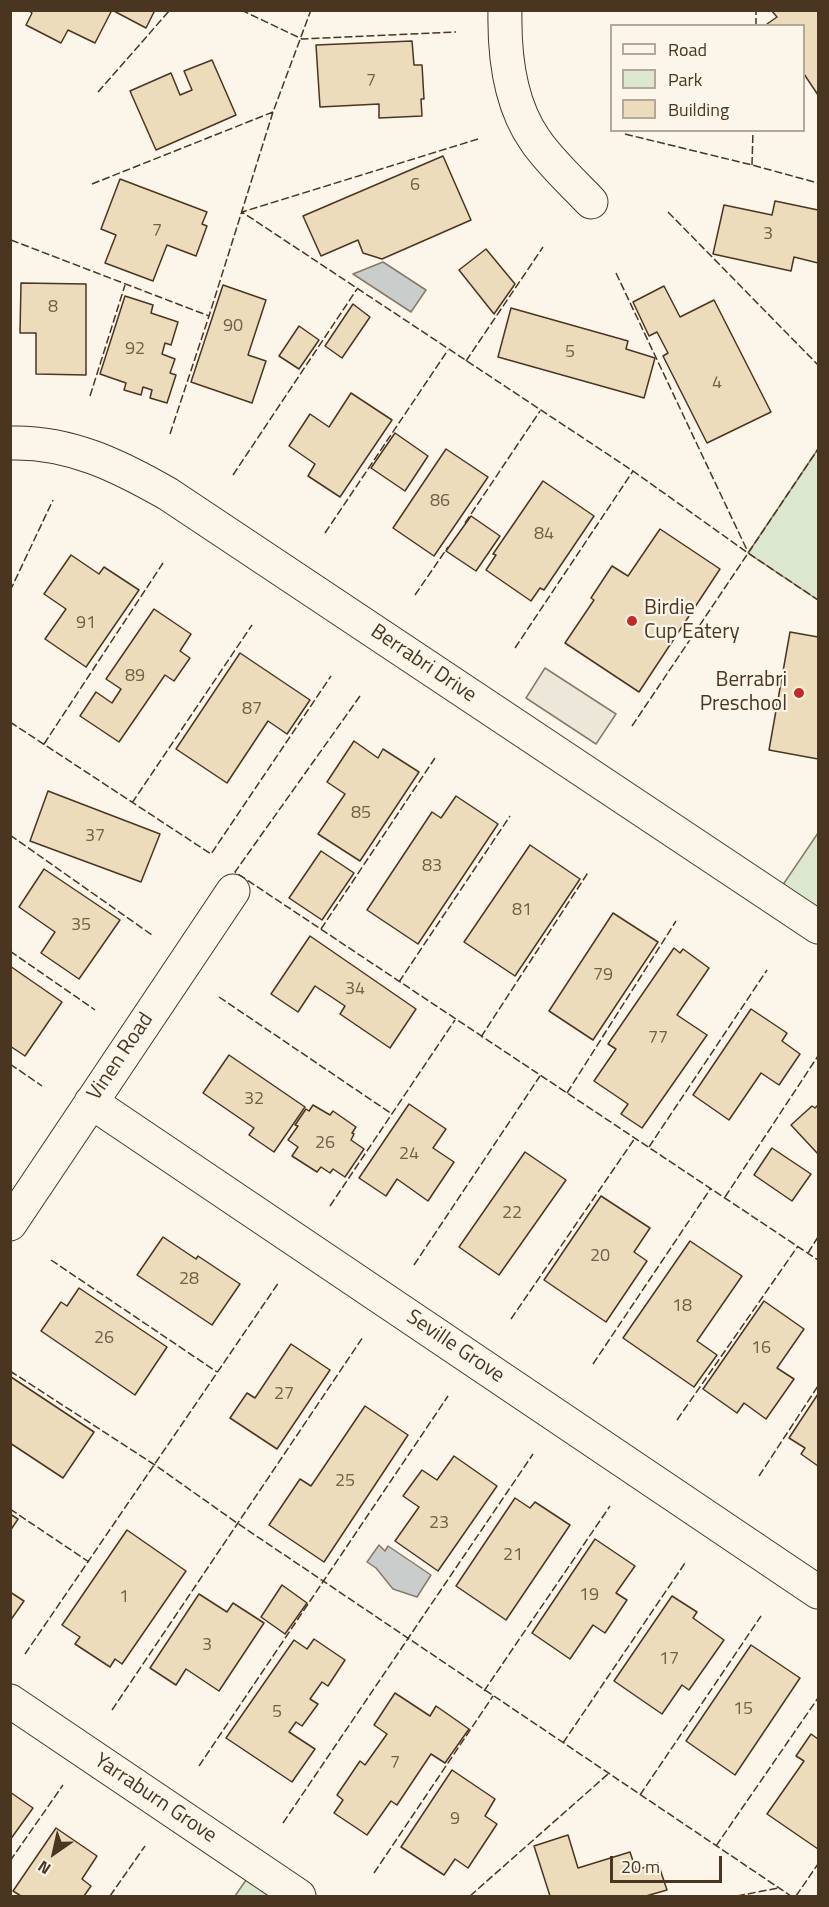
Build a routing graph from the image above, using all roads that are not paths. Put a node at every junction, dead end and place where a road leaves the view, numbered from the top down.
1 (505, 10) edge
2 (591, 202) dead end
3 (10, 443) edge
4 (232, 891) dead end
5 (819, 927) edge
6 (91, 1101) junction
7 (10, 1224) edge
8 (819, 1592) edge
9 (10, 1701) edge
10 (299, 1896) edge

1 - 2 street
3 - 5 street, Berrabri Drive
4 - 6 street, Vinen Road
6 - 7 street, Vinen Road
6 - 8 street, Seville Grove
9 - 10 street, Yarraburn Grove

